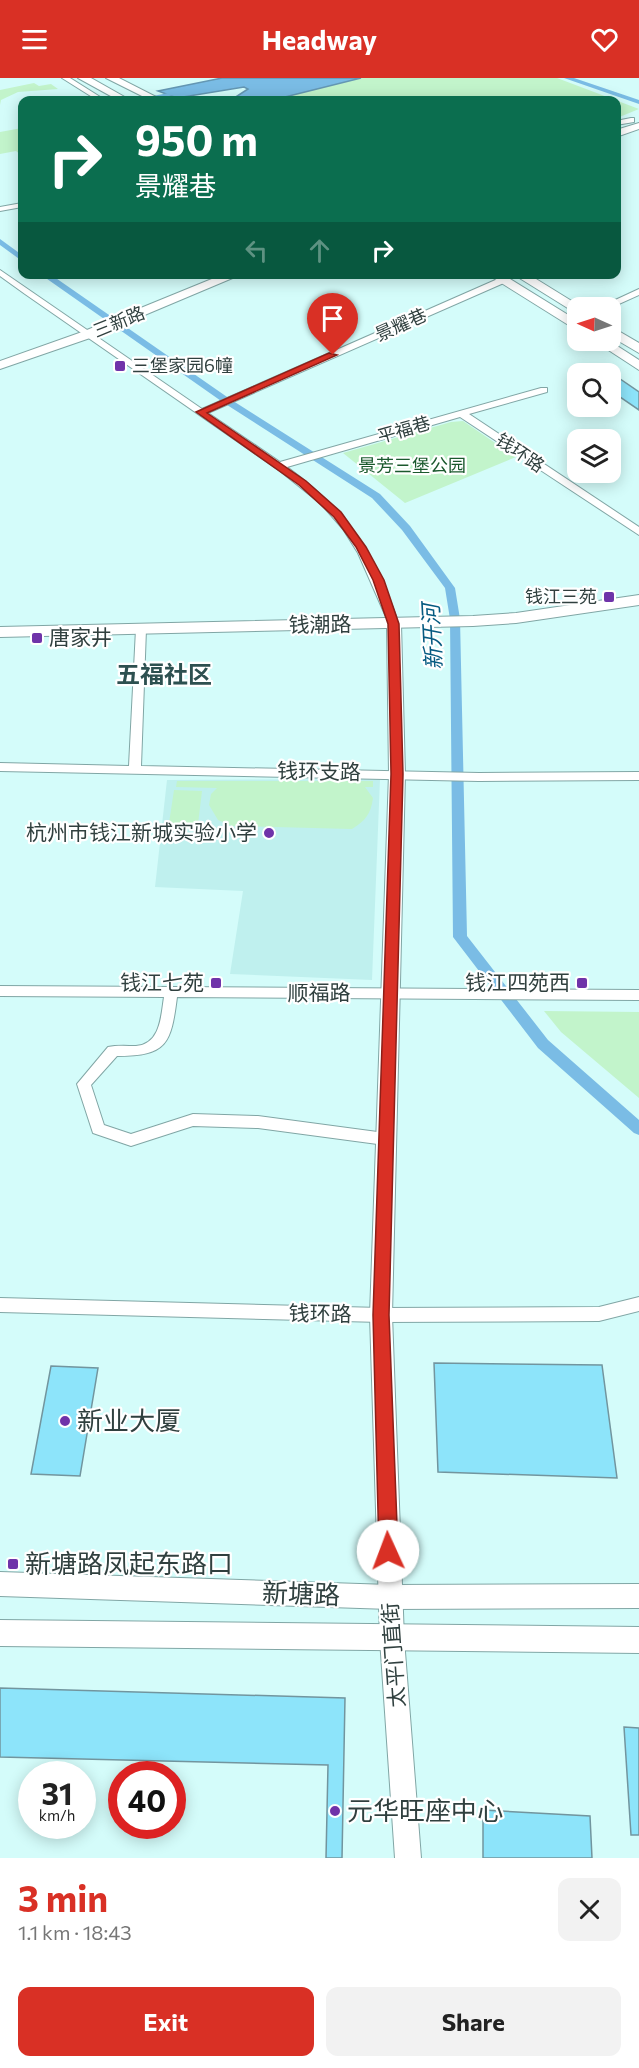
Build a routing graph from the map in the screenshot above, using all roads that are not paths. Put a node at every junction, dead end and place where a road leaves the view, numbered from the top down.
1 (65, 78) edge
2 (83, 78) edge
3 (111, 78) edge
4 (94, 96) edge
5 (117, 96) edge
6 (149, 96) edge
7 (637, 123) edge
8 (621, 124) edge
9 (621, 131) edge
10 (18, 206) edge
11 (0, 209) edge
12 (0, 272) edge
13 (203, 279) edge
14 (222, 279) edge
15 (494, 279) edge
16 (501, 279) edge
17 (527, 279) edge
18 (639, 292) edge
19 (621, 300) edge
20 (567, 302) edge
21 (124, 315) junction
22 (567, 320) edge
23 (88, 329) junction
24 (621, 337) edge
25 (639, 349) edge
26 (616, 351) edge
27 (0, 354) edge
28 (0, 365) edge
29 (639, 366) edge
30 (544, 390) dead end
31 (201, 412) junction
32 (462, 414) junction
33 (278, 466) junction
34 (639, 532) edge
35 (639, 600) edge
36 (394, 624) junction
37 (141, 629) junction
38 (0, 632) edge
39 (0, 767) edge
40 (135, 768) junction
41 (397, 774) junction
42 (639, 776) edge
43 (0, 991) edge
44 (171, 993) junction
45 (390, 994) junction
46 (639, 995) edge
47 (385, 1139) junction
48 (639, 1304) edge
49 (0, 1305) edge
50 (381, 1315) junction
51 (0, 1584) edge
52 (639, 1596) edge
53 (390, 1597) junction
54 (0, 1633) edge
55 (392, 1639) junction
56 (639, 1640) edge
57 (408, 1858) edge

1 - 4 street
2 - 5 main road
3 - 6 main road
7 - 8 main road
7 - 9 main road
10 - 11 street
12 - 23 street, 太平门直街
13 - 21 main road, 三新路
14 - 21 main road, 三新路
15 - 31 street, 景耀巷
16 - 22 main road
17 - 20 main road
18 - 19 street
21 - 23 main road, 三新路
23 - 27 main road, 三新路
23 - 28 main road, 三新路
23 - 31 street, 太平门直街
24 - 25 main road
26 - 29 main road
30 - 32 street, 平福巷
31 - 33 street, 太平门直街
32 - 33 street, 平福巷
32 - 34 street, 钱环路
33 - 36 street, 太平门直街
35 - 36 main road, 钱潮路
36 - 37 main road, 钱潮路
36 - 41 street, 太平门直街
37 - 38 main road, 钱潮路
37 - 40 street
39 - 40 street, 钱环支路
40 - 41 street, 钱环支路
41 - 42 street, 钱环支路
41 - 45 street, 太平门直街
43 - 44 street, 顺福路
44 - 45 street, 顺福路
44 - 47 street
45 - 46 street, 顺福路
45 - 47 street, 太平门直街
47 - 50 street, 太平门直街
48 - 50 street, 钱环路
49 - 50 street, 钱环路
50 - 53 street, 太平门直街
51 - 53 main road, 新塘路
52 - 53 main road, 新塘路
53 - 55 street, 太平门直街
54 - 55 main road, 新塘路
55 - 56 main road, 新塘路
55 - 57 street, 太平门直街

